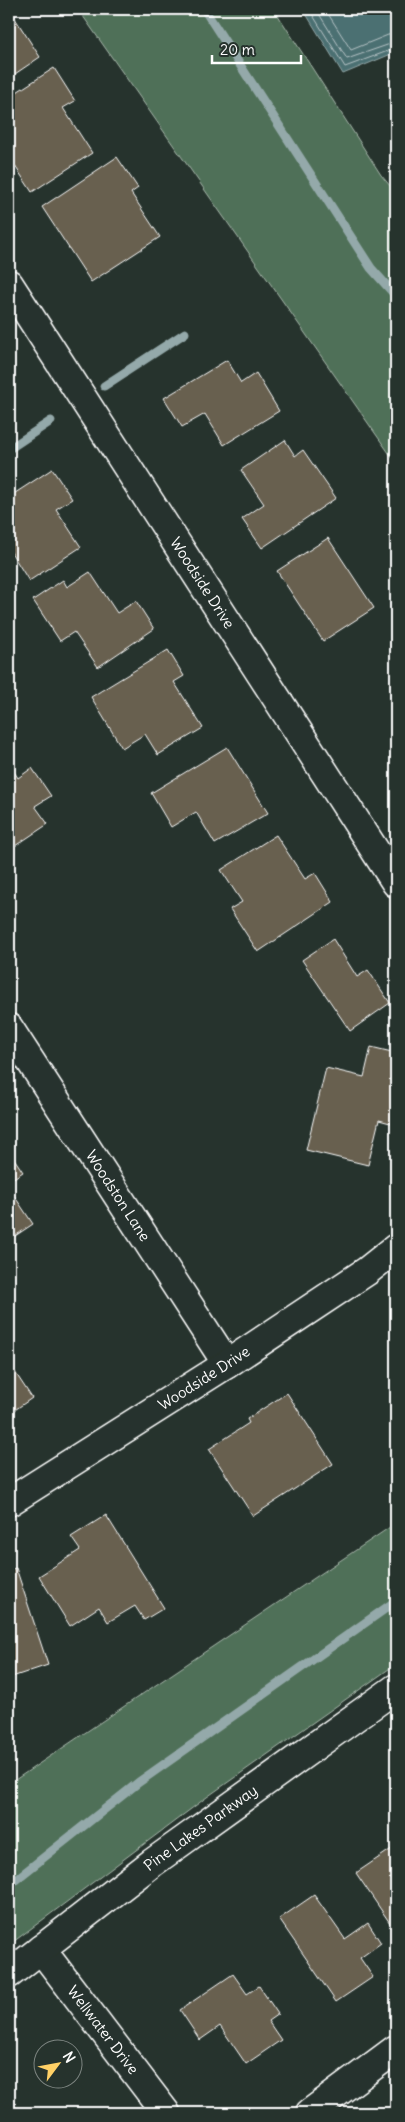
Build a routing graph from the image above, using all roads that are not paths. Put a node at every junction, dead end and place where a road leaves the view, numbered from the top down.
1 (9, 284) edge
2 (396, 883) edge
3 (9, 1028) edge
4 (396, 1248) edge
5 (227, 1364) junction
6 (9, 1502) edge
7 (396, 1688) edge
8 (41, 1949) junction
9 (9, 1974) edge
10 (396, 2049) edge
11 (166, 2113) edge
12 (310, 2113) edge

1 - 2 street, Woodside Drive
3 - 5 street, Woodston Lane
4 - 5 street, Woodside Drive
5 - 6 street, Woodside Drive
7 - 8 street, Pine Lakes Parkway
8 - 9 street, Pine Lakes Parkway
8 - 11 street, Wellwater Drive
10 - 12 street

